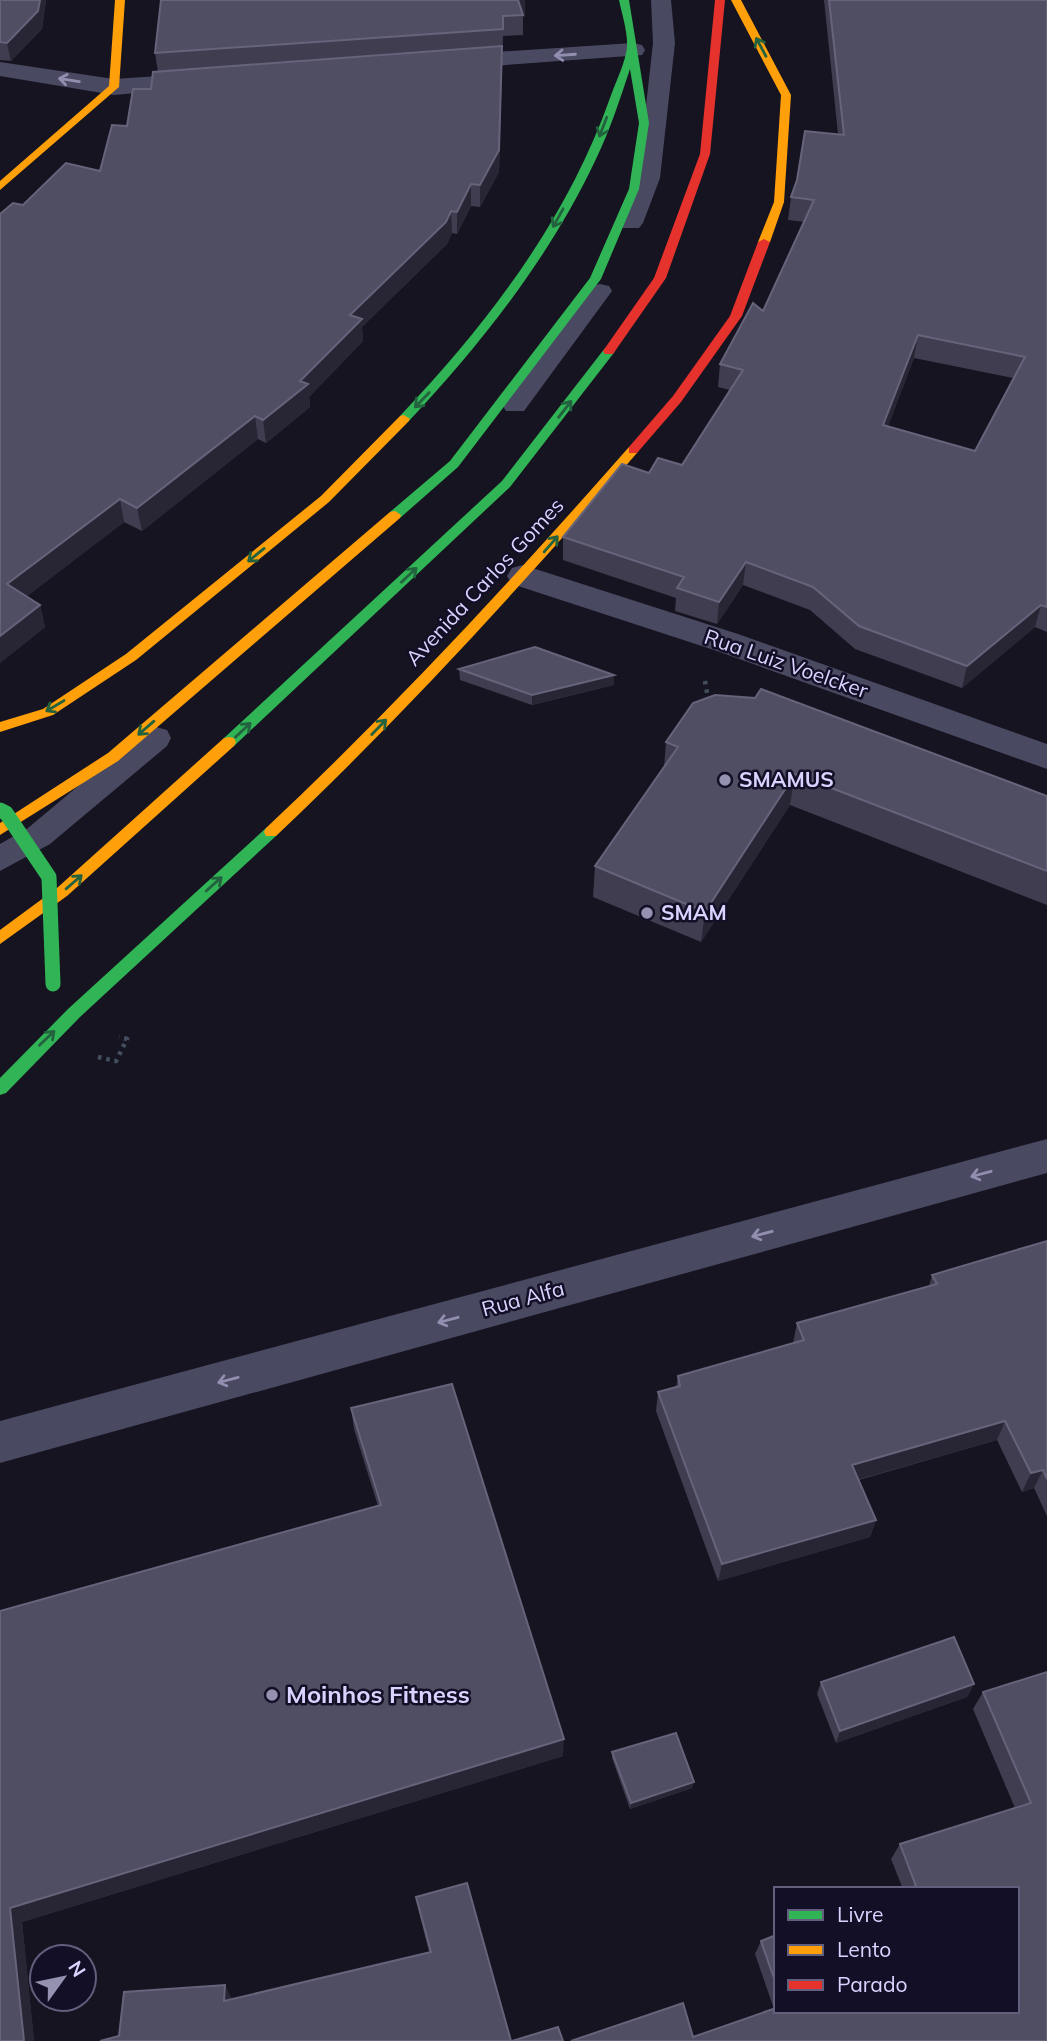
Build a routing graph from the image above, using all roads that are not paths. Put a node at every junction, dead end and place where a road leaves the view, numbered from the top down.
1 (120, 0) edge
2 (624, 0) edge
3 (635, 0) edge
4 (661, 0) edge
5 (720, 0) edge
6 (736, 0) edge
7 (633, 50) junction
8 (431, 63) edge
9 (0, 69) edge
10 (225, 78) edge
11 (114, 87) junction
12 (0, 187) edge
13 (523, 576) junction
14 (0, 727) edge
15 (1039, 745) edge
16 (0, 810) edge
17 (0, 830) edge
18 (0, 859) edge
19 (0, 938) edge
20 (46, 1002) dead end
21 (28, 1037) dead end
22 (0, 1086) edge
23 (1047, 1156) edge
24 (0, 1443) edge

1 - 11 main road
2 - 7 main road
3 - 7 lane
4 - 18 lane
19 -> 5 main road
13 -> 6 main road, Avenida Carlos Gomes
7 -> 8 street
7 -> 14 main road
7 -> 17 main road
11 -> 9 street
10 - 11 street
11 - 12 main road
13 - 15 street, Rua Luiz Voelcker
22 -> 13 main road, Avenida Carlos Gomes
16 - 20 main road, bridge
21 - 22 main road
23 -> 24 street, Rua Alfa

